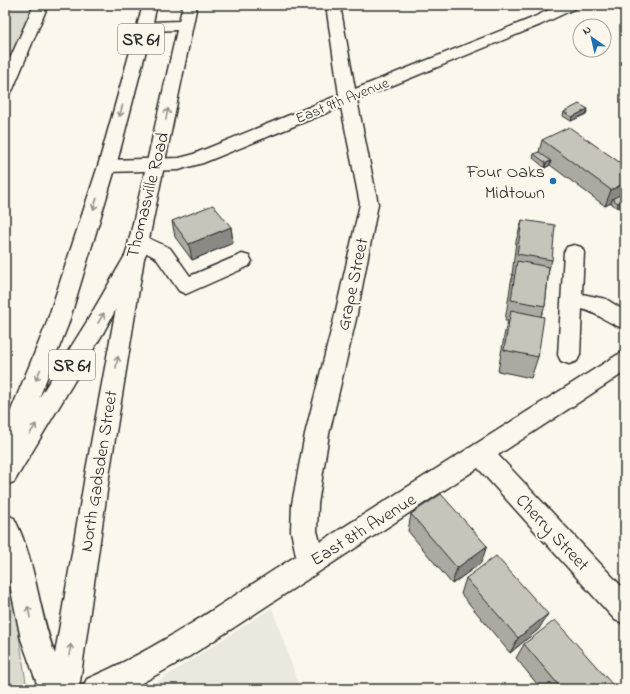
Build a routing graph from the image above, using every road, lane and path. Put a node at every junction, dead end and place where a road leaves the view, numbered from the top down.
1 (42, 5) edge
2 (150, 5) edge
3 (190, 5) edge
4 (333, 5) edge
5 (571, 5) edge
6 (185, 25) junction
7 (144, 27) junction
8 (5, 89) edge
9 (348, 98) junction
10 (106, 166) junction
11 (156, 166) junction
12 (137, 247) junction
13 (574, 252) dead end
14 (242, 261) dead end
15 (572, 299) junction
16 (625, 321) edge
17 (569, 355) dead end
18 (625, 361) edge
19 (481, 454) junction
20 (5, 455) edge
21 (5, 474) edge
22 (5, 526) edge
23 (311, 562) junction
24 (625, 610) edge
25 (54, 689) edge
26 (64, 689) edge
27 (97, 689) edge

1 - 8 street
2 - 7 street, SR 61
3 - 6 street, Thomasville Road / SR 61
4 - 9 street, Grape Street
5 - 9 street, East 9th Avenue
6 - 7 street
11 -> 6 street, Thomasville Road / SR 61
7 -> 10 street, SR 61
9 - 11 street, East 9th Avenue
9 - 23 street, Grape Street
10 - 11 street, East 9th Avenue
10 -> 20 street, SR 61
11 - 12 street, Thomasville Road / SR 61
12 - 14 street
21 -> 12 street, Thomasville Road / SR 61
26 -> 12 street, North Gadsden Street
13 - 15 street
15 - 16 street
15 - 17 street
18 - 19 street, East 8th Avenue
19 - 23 street, East 8th Avenue
19 - 24 street, Cherry Street
25 -> 22 street
23 - 27 street, East 8th Avenue

